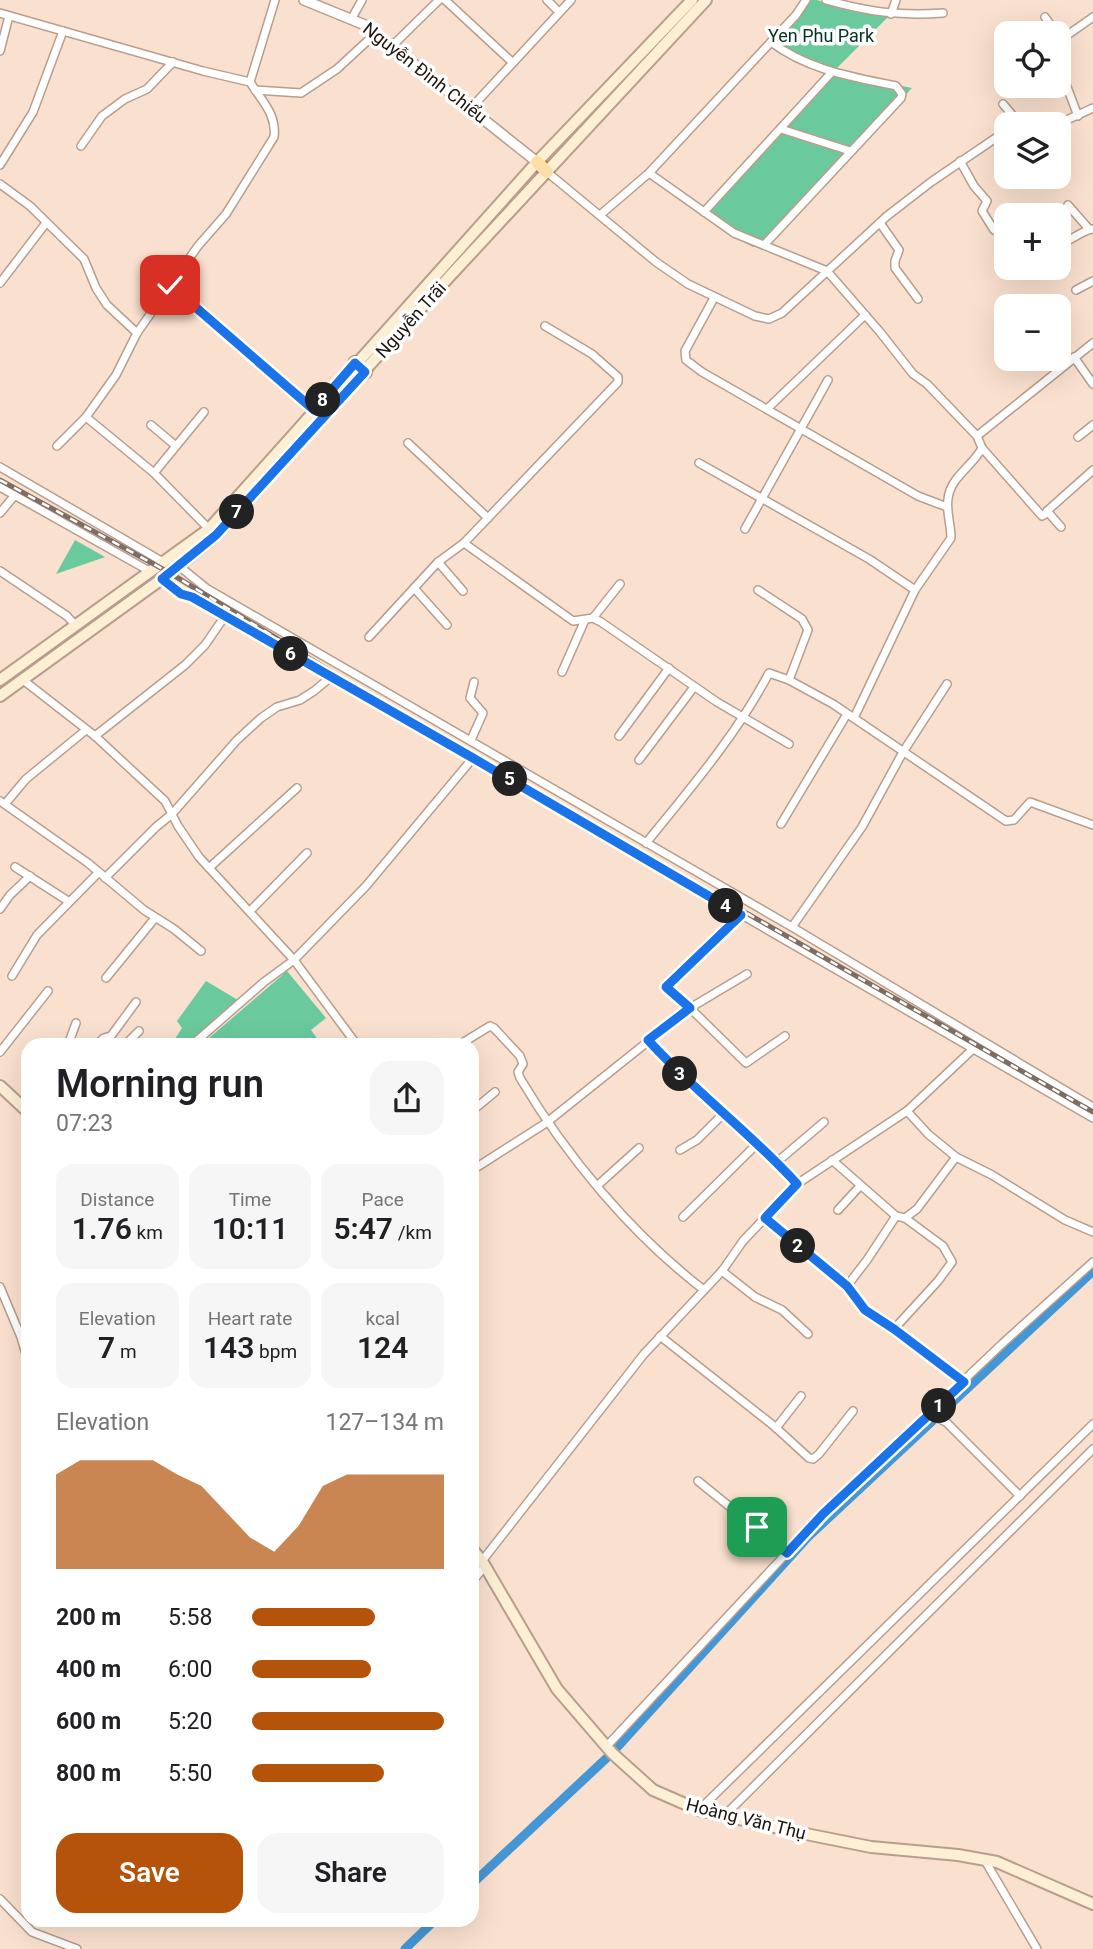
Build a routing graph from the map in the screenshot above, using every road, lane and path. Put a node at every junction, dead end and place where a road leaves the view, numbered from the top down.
1 (275, 0) edge
2 (304, 0) edge
3 (362, 0) edge
4 (439, 0) edge
5 (445, 0) edge
6 (547, 0) edge
7 (570, 0) edge
8 (692, 0) edge
9 (706, 0) edge
10 (806, 0) edge
11 (826, 0) edge
12 (896, 0) edge
13 (559, 12) junction
14 (0, 13) edge
15 (943, 13) dead end
16 (891, 14) junction
17 (9, 16) junction
18 (1093, 17) edge
19 (352, 18) junction
20 (1045, 18) dead end
21 (1047, 21) edge
22 (63, 31) junction
23 (376, 33) junction
24 (1071, 33) edge
25 (771, 42) junction
26 (394, 46) junction
27 (0, 51) edge
28 (173, 62) junction
29 (512, 62) junction
30 (832, 72) junction
31 (250, 82) junction
32 (255, 90) junction
33 (1071, 98) edge
34 (1003, 104) dead end
35 (471, 108) junction
36 (1093, 108) edge
37 (1009, 112) edge
38 (1078, 116) junction
39 (1071, 119) edge
40 (781, 129) junction
41 (994, 139) edge
42 (81, 146) dead end
43 (850, 151) junction
44 (960, 161) junction
45 (537, 162) junction
46 (0, 165) edge
47 (547, 172) junction
48 (649, 173) junction
49 (0, 184) edge
50 (1071, 208) edge
51 (704, 212) junction
52 (600, 215) junction
53 (46, 223) junction
54 (880, 223) junction
55 (1091, 229) edge
56 (994, 230) dead end
57 (1071, 240) edge
58 (764, 245) junction
59 (827, 271) junction
60 (1093, 281) edge
61 (0, 283) edge
62 (170, 285) junction
63 (1076, 290) dead end
64 (714, 298) junction
65 (918, 299) dead end
66 (865, 315) junction
67 (545, 326) dead end
68 (136, 333) junction
69 (1093, 343) edge
70 (1074, 357) junction
71 (360, 367) junction
72 (828, 380) dead end
73 (1093, 384) edge
74 (767, 409) junction
75 (314, 410) junction
76 (204, 412) dead end
77 (86, 417) junction
78 (151, 425) dead end
79 (1093, 425) edge
80 (802, 428) junction
81 (977, 436) junction
82 (1078, 437) dead end
83 (408, 443) dead end
84 (57, 446) dead end
85 (176, 446) junction
86 (982, 448) junction
87 (699, 463) dead end
88 (0, 467) edge
89 (1093, 470) edge
90 (154, 473) junction
91 (0, 487) edge
92 (15, 495) junction
93 (762, 500) junction
94 (947, 507) junction
95 (0, 513) edge
96 (1047, 513) junction
97 (488, 518) junction
98 (1061, 527) dead end
99 (209, 528) junction
100 (746, 529) dead end
101 (464, 543) junction
102 (163, 562) junction
103 (438, 562) junction
104 (179, 566) junction
105 (0, 570) edge
106 (150, 572) junction
107 (162, 579) junction
108 (620, 584) dead end
109 (414, 588) junction
110 (758, 590) dead end
111 (915, 590) junction
112 (463, 591) dead end
113 (225, 616) junction
114 (593, 618) junction
115 (584, 620) junction
116 (76, 625) junction
117 (447, 625) dead end
118 (369, 637) dead end
119 (669, 668) junction
120 (562, 672) dead end
121 (331, 677) junction
122 (0, 680) edge
123 (23, 680) junction
124 (789, 680) junction
125 (474, 682) dead end
126 (947, 684) dead end
127 (694, 687) junction
128 (0, 696) edge
129 (743, 716) junction
130 (851, 716) junction
131 (86, 730) junction
132 (95, 736) junction
133 (619, 736) dead end
134 (471, 740) junction
135 (789, 744) dead end
136 (903, 752) junction
137 (473, 758) junction
138 (639, 760) dead end
139 (297, 788) dead end
140 (3, 803) edge
141 (172, 814) junction
142 (781, 824) dead end
143 (1093, 825) edge
144 (646, 842) junction
145 (307, 853) dead end
146 (15, 867) dead end
147 (209, 868) junction
148 (30, 876) junction
149 (101, 876) junction
150 (68, 901) junction
151 (0, 909) edge
152 (250, 911) junction
153 (741, 915) junction
154 (155, 918) junction
155 (792, 927) junction
156 (201, 951) dead end
157 (295, 960) junction
158 (747, 974) dead end
159 (12, 976) dead end
160 (106, 978) dead end
161 (48, 991) dead end
162 (136, 1002) dead end
163 (690, 1008) junction
164 (76, 1023) dead end
165 (139, 1031) dead end
166 (785, 1036) dead end
167 (71, 1038) edge
168 (104, 1038) edge
169 (132, 1038) edge
170 (200, 1038) edge
171 (352, 1038) edge
172 (471, 1038) edge
173 (648, 1040) junction
174 (973, 1049) junction
175 (0, 1052) edge
176 (0, 1086) edge
177 (495, 1092) dead end
178 (479, 1105) edge
179 (21, 1106) edge
180 (1093, 1107) edge
181 (907, 1111) junction
182 (723, 1114) junction
183 (1093, 1118) edge
184 (824, 1122) dead end
185 (546, 1123) junction
186 (757, 1144) junction
187 (639, 1148) dead end
188 (680, 1150) dead end
189 (956, 1157) junction
190 (832, 1160) junction
191 (777, 1162) junction
192 (479, 1165) edge
193 (797, 1184) junction
194 (598, 1185) junction
195 (860, 1186) junction
196 (838, 1210) dead end
197 (896, 1216) junction
198 (684, 1217) dead end
199 (765, 1218) junction
200 (905, 1218) junction
201 (1093, 1232) edge
202 (1093, 1262) edge
203 (722, 1271) junction
204 (847, 1286) junction
205 (0, 1287) edge
206 (704, 1290) junction
207 (894, 1329) junction
208 (808, 1334) dead end
209 (660, 1336) junction
210 (21, 1337) edge
211 (964, 1382) junction
212 (802, 1396) dead end
213 (853, 1411) dead end
214 (930, 1414) junction
215 (1093, 1424) edge
216 (776, 1428) junction
217 (1093, 1449) edge
218 (698, 1481) dead end
219 (1018, 1498) junction
220 (1028, 1513) junction
221 (787, 1553) junction
222 (479, 1559) edge
223 (483, 1564) junction
224 (479, 1571) edge
225 (606, 1747) junction
226 (699, 1810) junction
227 (724, 1816) junction
228 (984, 1859) junction
229 (0, 1899) edge
230 (1093, 1904) edge
231 (21, 1921) edge
232 (27, 1927) edge
233 (77, 1949) edge
234 (1037, 1949) edge

1 - 31 street
2 - 19 street, Nguyễn Đình Chiểu
3 - 19 street
4 - 26 street
5 - 29 street
6 - 13 street
7 - 13 street
8 - 45 main road, Nguyễn Trãi
9 - 47 main road, Nguyễn Trãi
10 - 25 street
11 - 16 street
12 - 16 street
13 - 29 street
14 - 17 street
15 - 16 street
17 - 22 street
17 - 27 street
18 - 24 street
19 - 23 street, Nguyễn Đình Chiểu
20 - 21 street
22 - 28 street
22 - 46 street
23 - 26 street, Nguyễn Đình Chiểu
23 - 32 street
25 - 30 street
25 - 48 street
26 - 35 street, Nguyễn Đình Chiểu
28 - 31 street
28 - 42 street
29 - 35 street
30 - 40 street
30 - 43 street
31 - 32 street
32 - 62 street
33 - 38 street
34 - 37 street
35 - 45 street, Nguyễn Đình Chiểu
36 - 38 street
38 - 39 street
40 - 43 street
40 - 51 street
41 - 44 street
43 - 58 street
44 - 54 street
44 - 56 street
45 - 47 main road
45 - 71 main road, Nguyễn Trãi
47 - 52 street
47 - 71 main road, Nguyễn Trãi
48 - 51 street
48 - 52 street
49 - 53 street
50 - 55 street
51 - 58 street
52 - 64 street
53 - 61 street
53 - 68 street
54 - 59 street
54 - 65 street
55 - 57 street
58 - 59 street
59 - 64 street
59 - 66 street
60 - 63 street
62 - 68 street
62 - 75 street
64 - 74 street
66 - 74 street
66 - 81 street
67 - 97 street
68 - 77 street
69 - 70 street
70 - 73 street
70 - 81 street
71 - 75 main road, Nguyễn Trãi
71 - 104 main road, Nguyễn Trãi
72 - 80 street
74 - 80 street
75 - 99 main road, Nguyễn Trãi
76 - 85 street
77 - 84 street
77 - 90 street
78 - 85 street
79 - 82 street
80 - 93 street
80 - 94 street
81 - 86 street
83 - 97 street
85 - 90 street
86 - 94 street
86 - 96 street
87 - 93 street
88 - 102 street
89 - 96 street
90 - 99 street
91 - 92 street
92 - 95 street
92 - 106 street
93 - 100 street
93 - 111 street
94 - 111 street
96 - 98 street
97 - 101 street
99 - 102 main road, Nguyễn Trãi
101 - 103 street
101 - 115 street
102 - 106 main road, Nguyễn Trãi
103 - 109 street
103 - 112 street
104 - 107 main road, Nguyễn Trãi
104 - 134 street
105 - 116 street
106 - 116 main road, Nguyễn Trãi
107 - 113 street
107 - 123 main road, Nguyễn Trãi
108 - 114 street
109 - 117 street
109 - 118 street
110 - 124 street
111 - 130 street
113 - 121 street
113 - 132 street
114 - 115 street
114 - 119 street
115 - 120 street
116 - 122 main road, Nguyễn Trãi
119 - 127 street
119 - 133 street
121 - 137 street
121 - 141 street
123 - 128 main road, Nguyễn Trãi
123 - 131 street
124 - 129 street
124 - 130 street
125 - 134 street
126 - 136 street
127 - 129 street
127 - 138 street
129 - 135 street
129 - 144 street
130 - 136 street
130 - 142 street
131 - 132 street
131 - 140 street
132 - 141 street
134 - 144 street
136 - 143 street
136 - 155 street
137 - 153 street
137 - 157 street
139 - 147 street
140 - 149 street
141 - 147 street
141 - 149 street
144 - 155 street
145 - 152 street
146 - 148 street
147 - 152 street
148 - 150 street
148 - 151 street
149 - 150 street
149 - 154 street
150 - 159 street
152 - 157 street
153 - 163 street
153 - 174 street
154 - 156 street
154 - 160 street
155 - 180 street
157 - 170 street
157 - 171 street
158 - 163 street
161 - 175 street
162 - 168 street
163 - 166 street
163 - 173 street
164 - 167 street
165 - 169 street
172 - 185 street
173 - 182 street
173 - 185 street
174 - 181 street
174 - 183 street
176 - 179 main road
177 - 178 street
181 - 189 street
181 - 190 street
182 - 186 street
182 - 188 street
184 - 191 street
185 - 192 street
185 - 194 street
186 - 191 street
186 - 198 street
187 - 194 street
189 - 200 street
189 - 201 street
190 - 193 street
190 - 195 street
191 - 193 street
193 - 199 street
194 - 206 street
195 - 196 street
195 - 197 street
197 - 200 street
197 - 204 street
199 - 203 street
199 - 204 street
200 - 207 street
202 - 211 street
203 - 206 street
203 - 208 street
204 - 207 street
205 - 210 street
206 - 209 street
207 - 211 street
209 - 216 street
209 - 223 street
211 - 214 street
212 - 216 street
213 - 216 street
214 - 219 street
214 - 221 street
215 - 219 street
217 - 220 street
218 - 221 street
219 - 220 street
219 - 226 street
220 - 227 street
221 - 225 street
222 - 223 main road, Hoàng Văn Thụ
223 - 224 street
223 - 225 main road, Hoàng Văn Thụ
225 - 226 main road, Hoàng Văn Thụ
226 - 227 main road, Hoàng Văn Thụ
227 - 228 main road, Hoàng Văn Thụ
228 - 230 main road, Hoàng Văn Thụ
228 - 234 street
229 - 231 street
232 - 233 street

